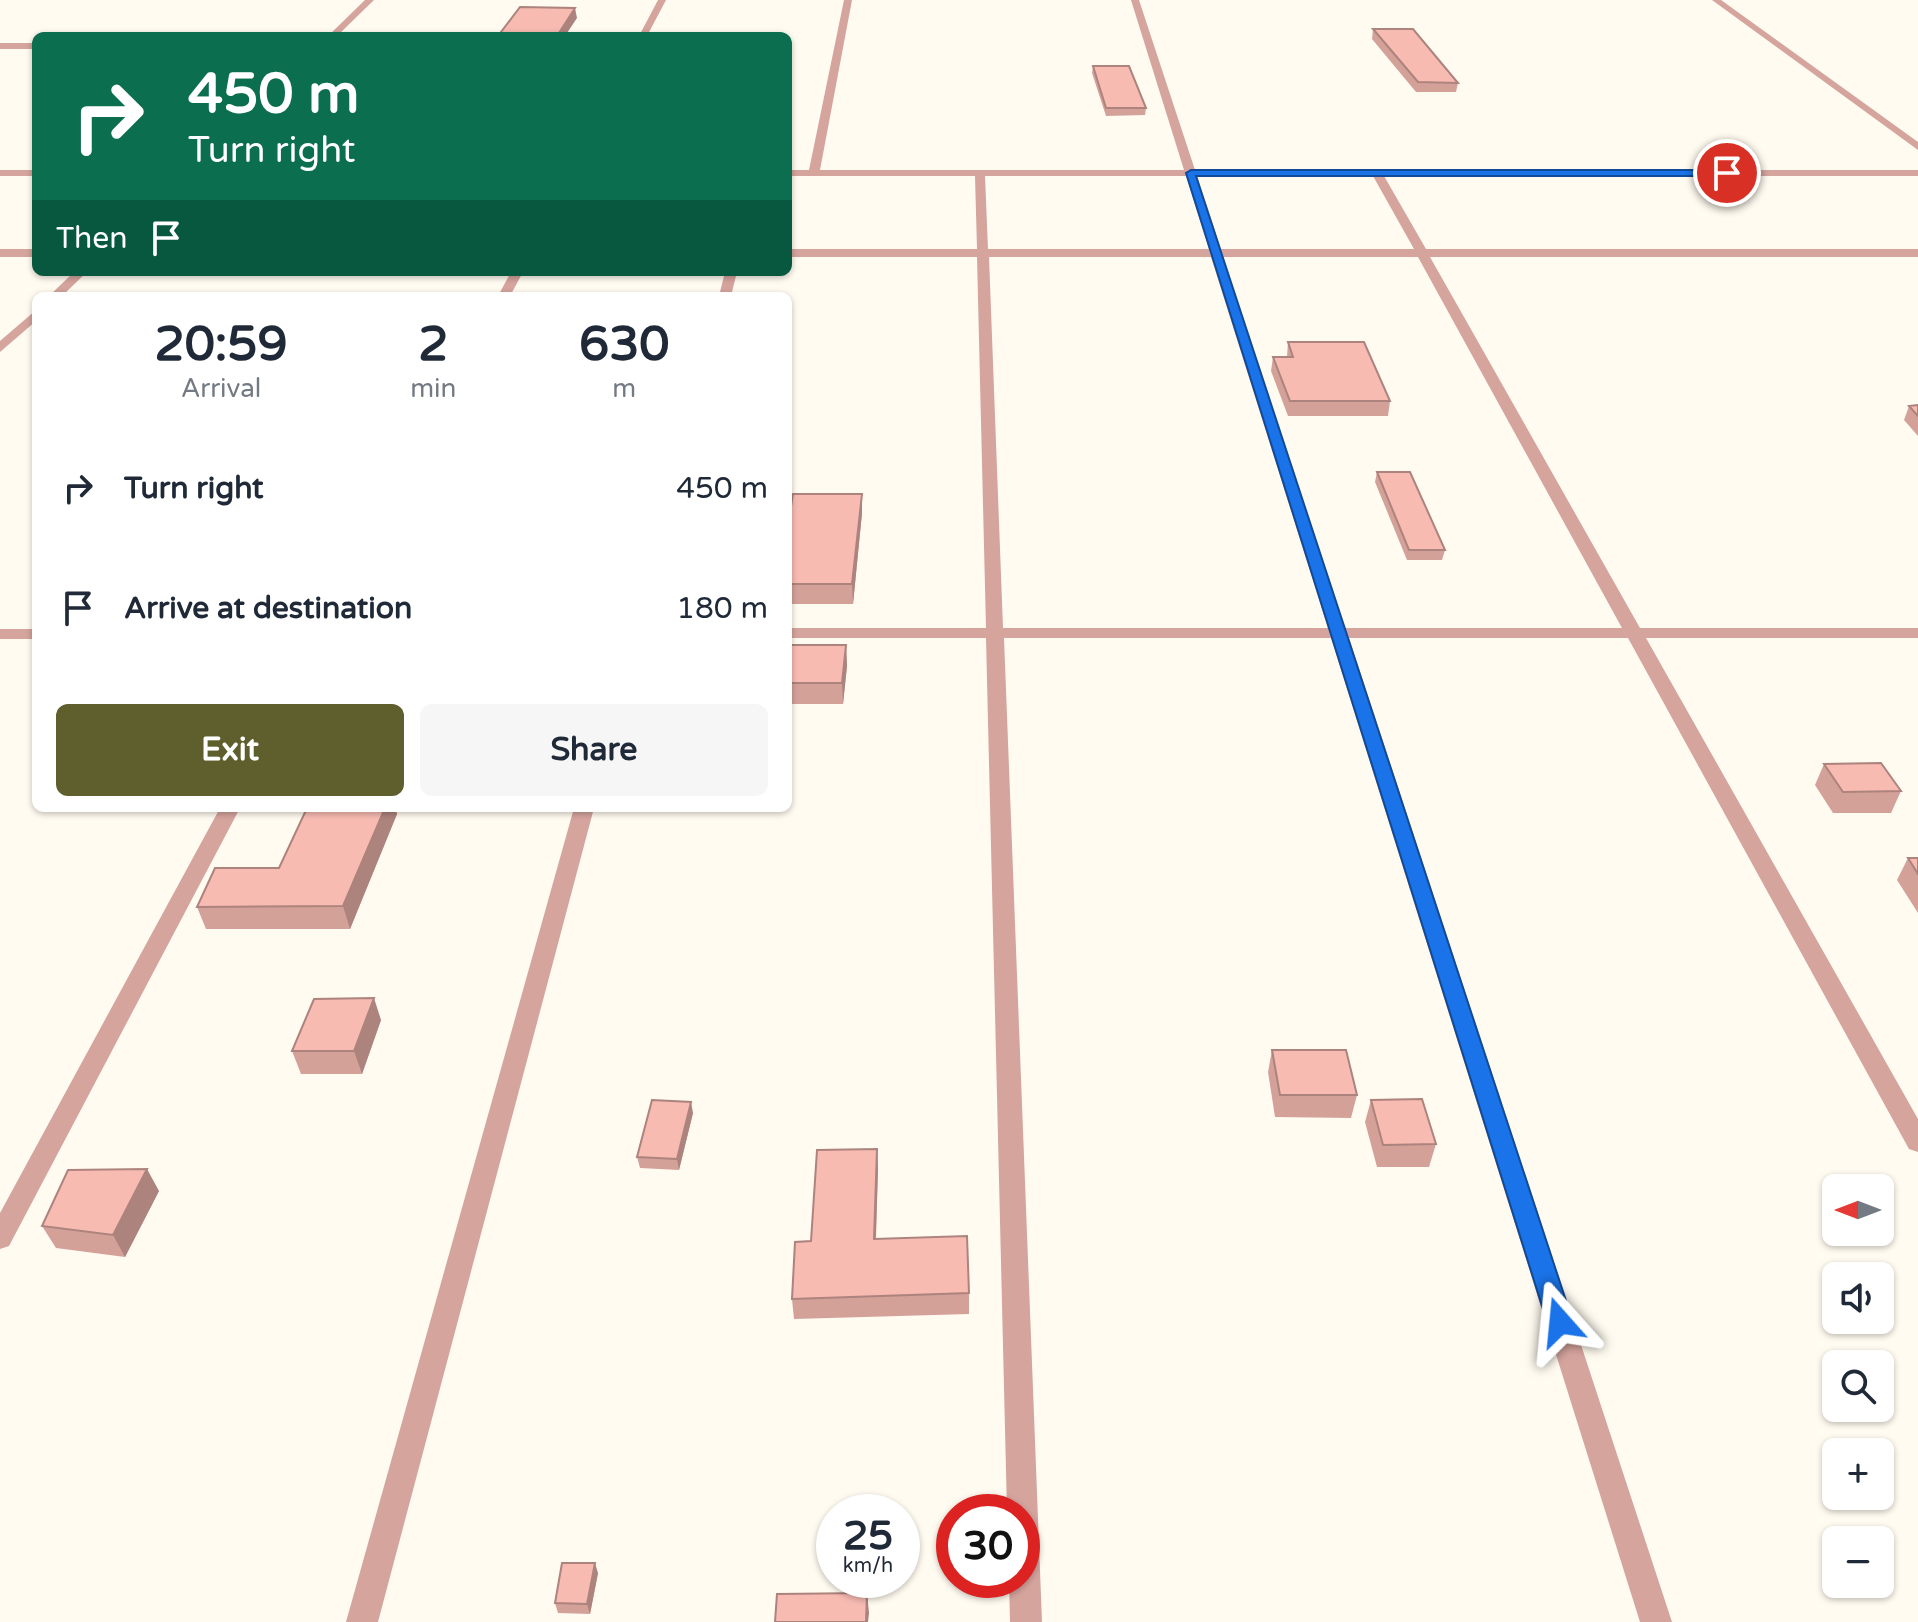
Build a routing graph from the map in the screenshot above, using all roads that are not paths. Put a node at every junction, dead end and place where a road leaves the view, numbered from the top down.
1 (370, 0) edge
2 (662, 0) edge
3 (848, 0) edge
4 (1135, 0) edge
5 (1716, 0) edge
6 (336, 32) edge
7 (645, 32) edge
8 (0, 46) edge
9 (32, 46) edge
10 (1918, 147) edge
11 (0, 173) edge
12 (32, 173) edge
13 (792, 173) edge
14 (814, 173) junction
15 (980, 173) junction
16 (1191, 173) junction
17 (1377, 173) junction
18 (1918, 173) edge
19 (0, 253) edge
20 (32, 253) edge
21 (792, 253) edge
22 (983, 253) junction
23 (1216, 253) junction
24 (1422, 253) junction
25 (1918, 253) edge
26 (77, 276) edge
27 (59, 292) edge
28 (32, 318) edge
29 (0, 348) edge
30 (792, 633) edge
31 (995, 633) junction
32 (1338, 633) junction
33 (1634, 633) junction
34 (1918, 633) edge
35 (32, 634) edge
36 (3, 637) edge
37 (228, 812) edge
38 (583, 812) edge
39 (1918, 1142) edge
40 (0, 1238) edge
41 (362, 1622) edge
42 (1026, 1622) edge
43 (1656, 1622) edge

1 - 6 street
2 - 7 street
3 - 14 street
4 - 16 street
5 - 10 street
8 - 9 street
11 - 12 street
13 - 14 street
14 - 15 street
15 - 16 street
15 - 22 street
16 - 17 street
16 - 23 street
17 - 18 street
17 - 24 street
19 - 20 street
21 - 22 street
22 - 23 street
22 - 31 street
23 - 24 street
23 - 32 street
24 - 25 street
24 - 33 street
26 - 27 street
28 - 29 street
30 - 31 street
31 - 32 street
31 - 42 street
32 - 33 street
32 - 43 street
33 - 34 street
33 - 39 street
35 - 36 street
37 - 40 street
38 - 41 street

